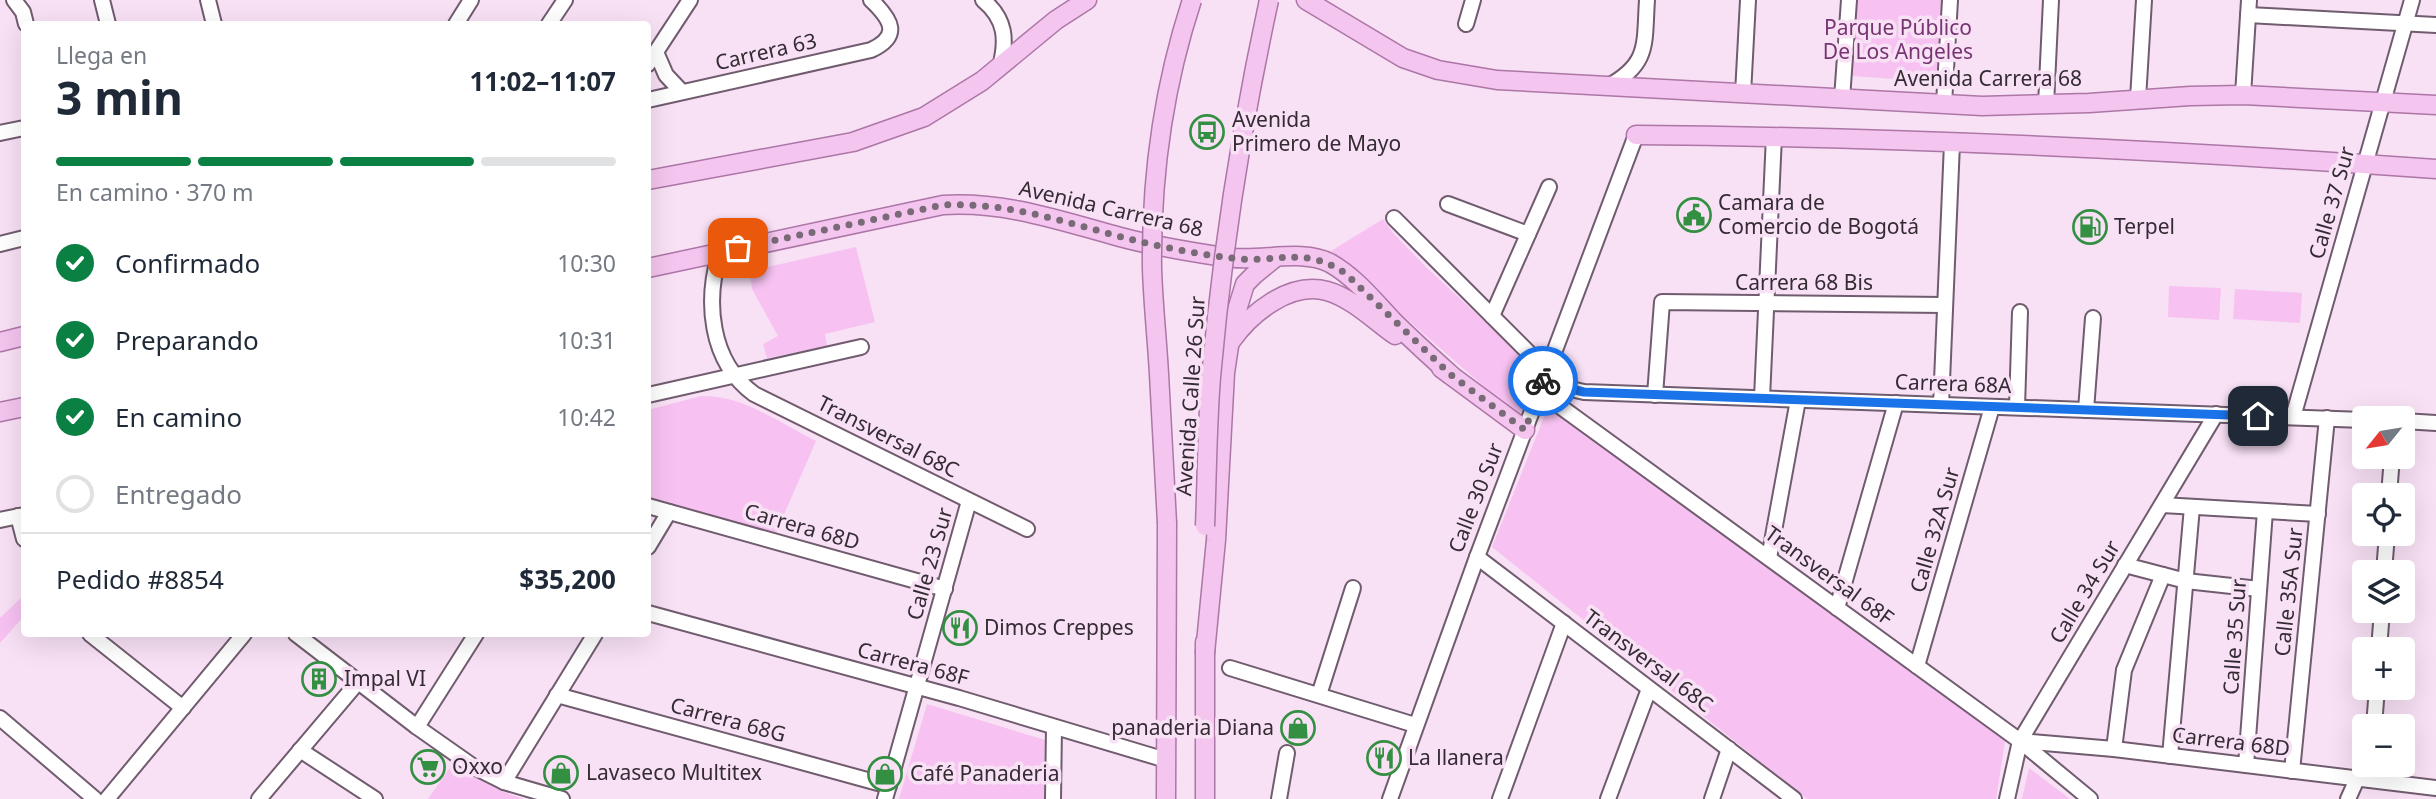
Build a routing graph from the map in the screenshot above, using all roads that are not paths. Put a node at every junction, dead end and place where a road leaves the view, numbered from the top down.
1 (15, 0) edge
2 (102, 0) edge
3 (208, 0) edge
4 (471, 0) edge
5 (565, 0) edge
6 (690, 0) edge
7 (871, 0) edge
8 (983, 0) edge
9 (1087, 0) edge
10 (1192, 0) edge
11 (1269, 0) edge
12 (1306, 0) edge
13 (1473, 0) edge
14 (1647, 0) edge
15 (1748, 0) edge
16 (1849, 0) edge
17 (1950, 0) edge
18 (2051, 0) edge
19 (2144, 0) edge
20 (2412, 0) edge
21 (2248, 7) edge
22 (25, 21) edge
23 (107, 21) edge
24 (213, 21) edge
25 (458, 21) edge
26 (551, 21) edge
27 (2406, 23) junction
28 (1466, 24) dead end
29 (2436, 25) edge
30 (652, 58) edge
31 (1000, 67) junction
32 (1607, 87) junction
33 (682, 92) junction
34 (1742, 94) junction
35 (2243, 94) junction
36 (651, 99) edge
37 (1842, 99) junction
38 (2138, 99) junction
39 (2383, 102) junction
40 (1944, 104) junction
41 (2046, 105) junction
42 (2436, 105) edge
43 (21, 129) edge
44 (0, 133) edge
45 (1636, 135) joint
46 (1774, 136) junction
47 (1952, 143) junction
48 (2365, 164) junction
49 (2436, 169) edge
50 (651, 179) edge
51 (1549, 187) dead end
52 (1448, 204) dead end
53 (1394, 218) dead end
54 (1528, 234) junction
55 (21, 239) edge
56 (0, 244) edge
57 (720, 252) junction
58 (1276, 257) junction
59 (651, 267) edge
60 (1766, 304) junction
61 (1945, 305) junction
62 (2021, 312) dead end
63 (1492, 316) junction
64 (2093, 318) dead end
65 (21, 337) edge
66 (0, 342) edge
67 (1228, 343) junction
68 (861, 347) dead end
69 (1547, 370) junction
70 (1451, 375) junction
71 (735, 376) junction
72 (1539, 391) junction
73 (651, 394) edge
74 (1655, 395) junction
75 (1762, 398) junction
76 (1798, 400) junction
77 (1896, 403) junction
78 (1941, 405) junction
79 (1992, 407) junction
80 (2017, 407) junction
81 (21, 408) edge
82 (2087, 410) junction
83 (0, 412) edge
84 (2216, 414) junction
85 (2293, 417) junction
86 (2327, 418) junction
87 (2352, 419) edge
88 (2415, 421) edge
89 (2436, 422) edge
90 (1525, 430) junction
91 (969, 501) junction
92 (2162, 505) junction
93 (651, 507) edge
94 (2192, 507) junction
95 (2265, 511) junction
96 (669, 512) junction
97 (2318, 514) junction
98 (21, 516) edge
99 (0, 520) edge
100 (1027, 529) dead end
101 (651, 542) edge
102 (1477, 557) junction
103 (1769, 558) junction
104 (2126, 565) junction
105 (2163, 575) junction
106 (2186, 581) junction
107 (1353, 587) dead end
108 (945, 589) junction
109 (2259, 589) junction
110 (1837, 608) junction
111 (651, 614) edge
112 (1564, 624) junction
113 (94, 637) edge
114 (242, 637) edge
115 (300, 637) edge
116 (470, 637) edge
117 (592, 637) edge
118 (1205, 653) junction
119 (1917, 666) junction
120 (1230, 668) dead end
121 (358, 682) junction
122 (917, 687) junction
123 (1649, 689) junction
124 (557, 695) junction
125 (1319, 695) junction
126 (183, 708) junction
127 (0, 718) edge
128 (1415, 725) junction
129 (417, 727) junction
130 (1054, 727) junction
131 (2020, 741) junction
132 (1729, 749) junction
133 (2114, 749) junction
134 (300, 750) junction
135 (1287, 753) dead end
136 (2170, 756) junction
137 (1166, 760) junction
138 (2246, 765) junction
139 (2292, 771) junction
140 (2366, 777) edge
141 (2364, 780) junction
142 (504, 782) junction
143 (887, 792) edge
144 (2433, 792) edge
145 (94, 799) edge
146 (107, 799) edge
147 (259, 799) edge
148 (375, 799) edge
149 (562, 799) edge
150 (1053, 799) edge
151 (1166, 799) edge
152 (1205, 799) edge
153 (1279, 799) edge
154 (1390, 799) edge
155 (1500, 799) edge
156 (1608, 799) edge
157 (1712, 799) edge
158 (1794, 799) edge
159 (2007, 799) edge
160 (2090, 799) edge
161 (2348, 799) edge

1 - 22 street
2 - 23 street
3 - 24 street
4 - 25 street
5 - 26 street
6 - 30 street
7 - 33 street, Carrera 63
8 - 31 street
9 - 31 main road
10 - 137 main road, Avenida Calle 26 Sur, bridge
11 - 118 main road, Avenida Calle 26 Sur, bridge
12 - 32 main road, Avenida Carrera 68
13 - 28 street
14 - 32 street
15 - 34 street
16 - 37 street
17 - 40 street
18 - 41 street
19 - 38 street
20 - 27 street, Calle 37 Sur
21 - 27 street
21 - 35 street
27 - 29 street
27 - 39 street, Calle 37 Sur
30 - 33 street
31 - 50 main road
32 - 34 main road, Avenida Carrera 68
33 - 36 street, Carrera 63
34 - 37 main road, Avenida Carrera 68
35 - 38 main road, Avenida Carrera 68
35 - 39 main road, Avenida Carrera 68
37 - 40 main road, Avenida Carrera 68
38 - 41 main road, Avenida Carrera 68
39 - 42 main road, Avenida Carrera 68
39 - 48 street, Calle 37 Sur
40 - 41 main road, Avenida Carrera 68
43 - 44 street
45 - 46 main road
45 - 69 street, Calle 30 Sur
46 - 47 main road
46 - 60 street
47 - 48 main road
47 - 61 street
48 - 49 main road
48 - 85 street, Calle 37 Sur
51 - 54 street
52 - 54 street
53 - 63 street, Carrera 68A
54 - 63 street
55 - 56 street
57 - 58 main road, Avenida Carrera 68
57 - 59 main road, Avenida Carrera 68
57 - 71 street
58 - 67 main road
58 - 70 main road, Avenida Carrera 68
60 - 61 street, Carrera 68 Bis
60 - 74 street, Carrera 68 Bis
60 - 75 street
61 - 78 street
62 - 80 street
63 - 69 street, Carrera 68A
64 - 82 street
65 - 66 main road
67 - 70 main road
67 - 118 main road
68 - 71 street
69 - 72 street, Calle 30 Sur
69 - 74 street, Carrera 68A
70 - 90 main road
71 - 73 street
71 - 91 street, Transversal 68C
72 - 90 street, Calle 30 Sur
72 - 103 street, Transversal 68F
74 - 75 street, Carrera 68A
75 - 76 street, Carrera 68A
76 - 77 street, Carrera 68A
76 - 103 street
77 - 78 street, Carrera 68A
77 - 110 street
78 - 79 street, Carrera 68A
79 - 80 street, Carrera 68A
79 - 119 street, Calle 32A Sur
80 - 82 street, Carrera 68A
81 - 83 main road
82 - 84 street, Carrera 68A
84 - 85 street, Carrera 68A
84 - 92 street, Calle 34 Sur
85 - 86 street, Carrera 68A
86 - 87 street, Carrera 68A
86 - 97 street, Calle 35A Sur
88 - 89 street
90 - 102 street, Calle 30 Sur
91 - 100 street, Transversal 68C
91 - 108 street, Calle 23 Sur
92 - 94 street
92 - 104 street, Calle 34 Sur
93 - 96 street, Carrera 68D
94 - 95 street
94 - 106 street
95 - 97 street
95 - 109 street, Calle 35 Sur
96 - 101 street
96 - 108 street, Carrera 68D
97 - 139 street, Calle 35A Sur
98 - 99 street
102 - 112 street, Transversal 68C
102 - 128 street, Calle 30 Sur
103 - 110 street, Transversal 68F
104 - 105 street
104 - 131 street, Calle 34 Sur
105 - 106 street
105 - 133 street
106 - 109 street
106 - 136 street
107 - 125 street
108 - 122 street, Calle 23 Sur
109 - 138 street, Calle 35 Sur
110 - 119 street, Transversal 68F
111 - 122 street, Carrera 68F
112 - 123 street, Transversal 68C
112 - 155 street
113 - 126 street
114 - 126 street
115 - 121 street
116 - 129 street
117 - 124 street
118 - 152 main road, Avenida Calle 26 Sur
119 - 131 street, Transversal 68F
120 - 125 street
121 - 129 street
121 - 134 street
122 - 130 street, Carrera 68F
122 - 143 street, Calle 23 Sur
123 - 132 street, Transversal 68C
123 - 156 street
124 - 142 street
124 - 143 street, Carrera 68G
125 - 128 street
126 - 146 street
127 - 145 street
128 - 154 street, Calle 30 Sur
129 - 142 street
130 - 137 street, Carrera 68F
130 - 150 street
131 - 133 street, Carrera 68D
131 - 159 street, Calle 34 Sur
131 - 160 street, Transversal 68F
132 - 157 street
132 - 158 street, Transversal 68C
133 - 136 street, Carrera 68D
134 - 147 street
134 - 148 street
135 - 153 street
136 - 138 street, Carrera 68D
137 - 151 main road, Avenida Calle 26 Sur
138 - 139 street, Carrera 68D
139 - 141 street, Carrera 68D
140 - 141 street
141 - 144 street, Carrera 68D
141 - 161 street
142 - 149 street

